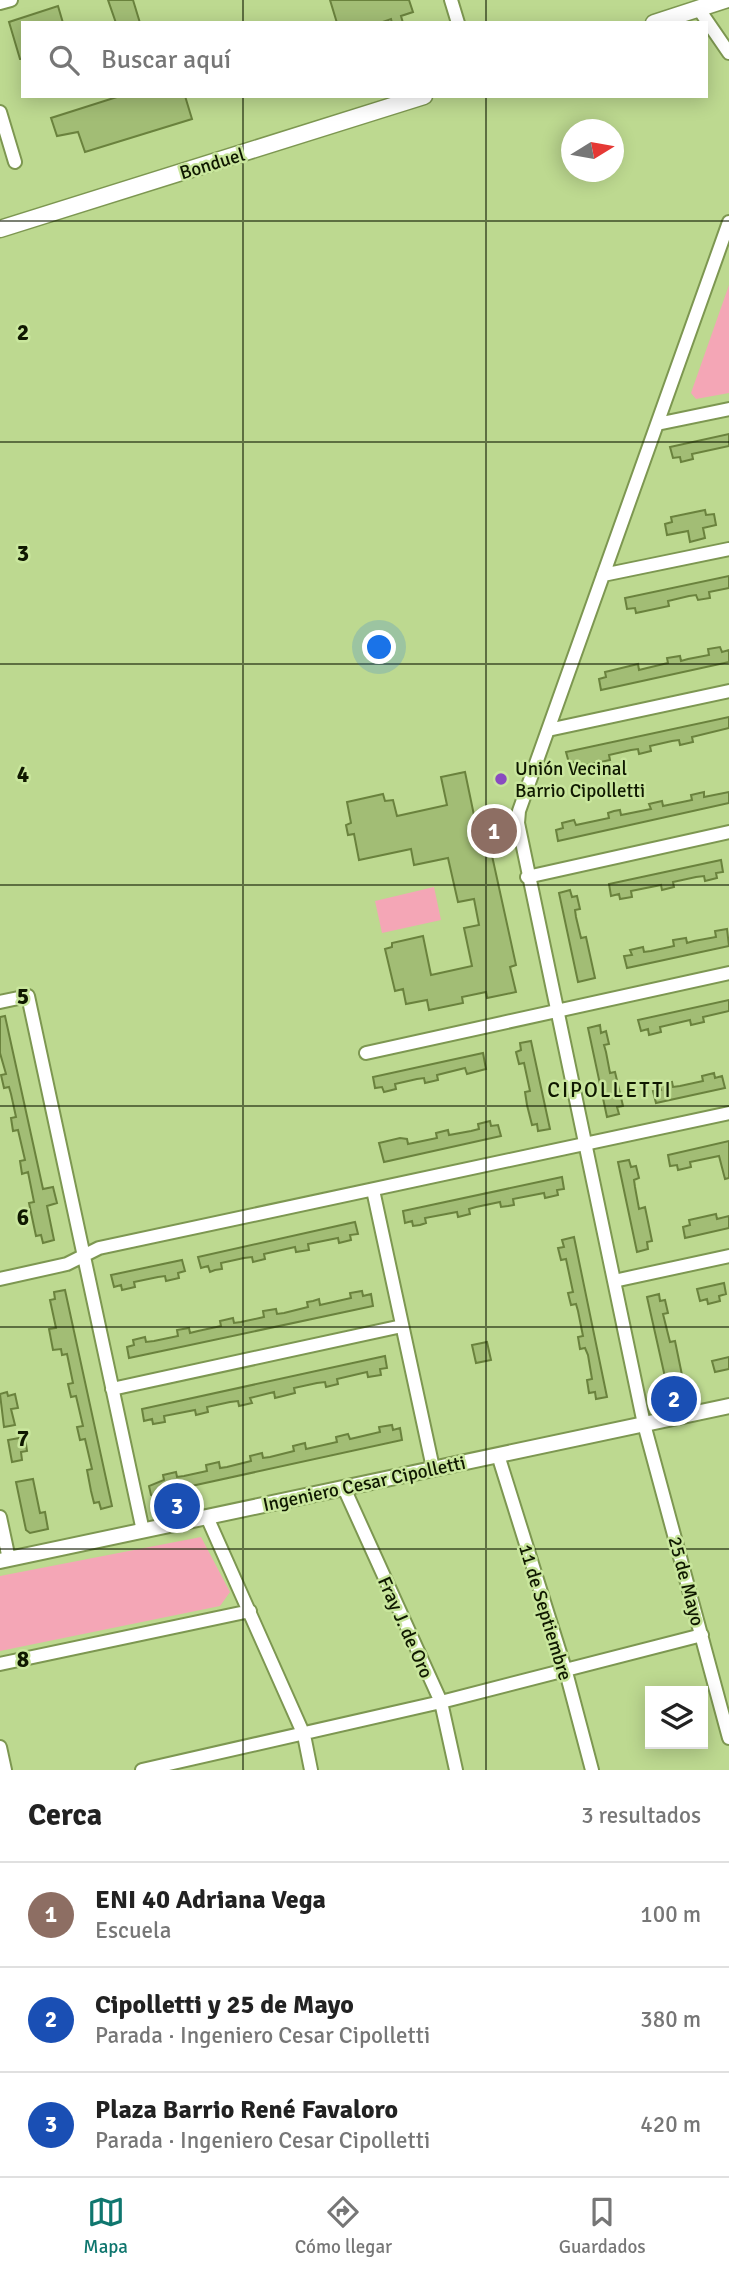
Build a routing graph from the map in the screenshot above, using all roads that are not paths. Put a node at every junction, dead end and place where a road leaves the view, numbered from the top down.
1 (11, 0) edge
2 (451, 0) edge
3 (725, 0) edge
4 (0, 4) edge
5 (698, 9) junction
6 (457, 21) edge
7 (660, 21) edge
8 (707, 21) edge
9 (708, 23) edge
10 (729, 52) edge
11 (418, 98) edge
12 (0, 112) edge
13 (15, 162) dead end
14 (729, 222) edge
15 (0, 229) edge
16 (729, 409) edge
17 (657, 424) junction
18 (729, 550) edge
19 (603, 575) junction
20 (729, 691) edge
21 (548, 730) junction
22 (729, 832) edge
23 (527, 877) junction
24 (729, 973) edge
25 (0, 1002) edge
26 (556, 1011) junction
27 (366, 1053) dead end
28 (729, 1113) edge
29 (584, 1144) junction
30 (373, 1190) junction
31 (83, 1256) junction
32 (729, 1256) edge
33 (0, 1279) edge
34 (614, 1282) junction
35 (402, 1326) junction
36 (112, 1389) junction
37 (729, 1406) edge
38 (644, 1424) junction
39 (498, 1455) junction
40 (433, 1468) junction
41 (344, 1488) junction
42 (0, 1517) edge
43 (207, 1517) junction
44 (143, 1531) junction
45 (5, 1560) edge
46 (250, 1611) junction
47 (702, 1634) junction
48 (0, 1664) edge
49 (566, 1672) junction
50 (440, 1702) junction
51 (304, 1735) junction
52 (729, 1738) edge
53 (0, 1747) edge
54 (5, 1770) edge
55 (142, 1770) edge
56 (311, 1770) edge
57 (456, 1770) edge
58 (592, 1770) edge

1 - 4 street
2 - 6 street
3 - 5 main road
5 - 7 main road
5 - 8 street
9 - 10 street
11 - 15 main road, Bonduel
12 - 13 street
14 - 17 street, 25 de Mayo
16 - 17 street
17 - 19 street, 25 de Mayo
18 - 19 street
19 - 21 street, 25 de Mayo
20 - 21 street
21 - 23 street, 25 de Mayo
22 - 23 street
23 - 26 street, 25 de Mayo
24 - 26 street
25 - 31 street
26 - 27 street
26 - 29 street, 25 de Mayo
28 - 29 street
29 - 30 street
29 - 34 street, 25 de Mayo
30 - 31 street
30 - 35 street
31 - 33 street
31 - 36 street
32 - 34 street
34 - 38 street, 25 de Mayo
35 - 36 street
35 - 40 street
36 - 44 street
37 - 38 street, Ingeniero Cesar Cipolletti
38 - 39 street, Ingeniero Cesar Cipolletti
38 - 47 street, 25 de Mayo
39 - 40 street, Ingeniero Cesar Cipolletti
39 - 49 street, 11 de Septiembre
40 - 41 street, Ingeniero Cesar Cipolletti
41 - 43 street, Ingeniero Cesar Cipolletti
41 - 50 street, Fray J. de Oro
42 - 45 street
43 - 44 street, Ingeniero Cesar Cipolletti
43 - 46 street
44 - 45 street, Ingeniero Cesar Cipolletti
46 - 48 street
46 - 51 street
47 - 49 street
47 - 52 street, 25 de Mayo
49 - 50 street
49 - 58 street, 11 de Septiembre
50 - 51 street
50 - 57 street, Fray J. de Oro
51 - 55 street
51 - 56 street
53 - 54 street

